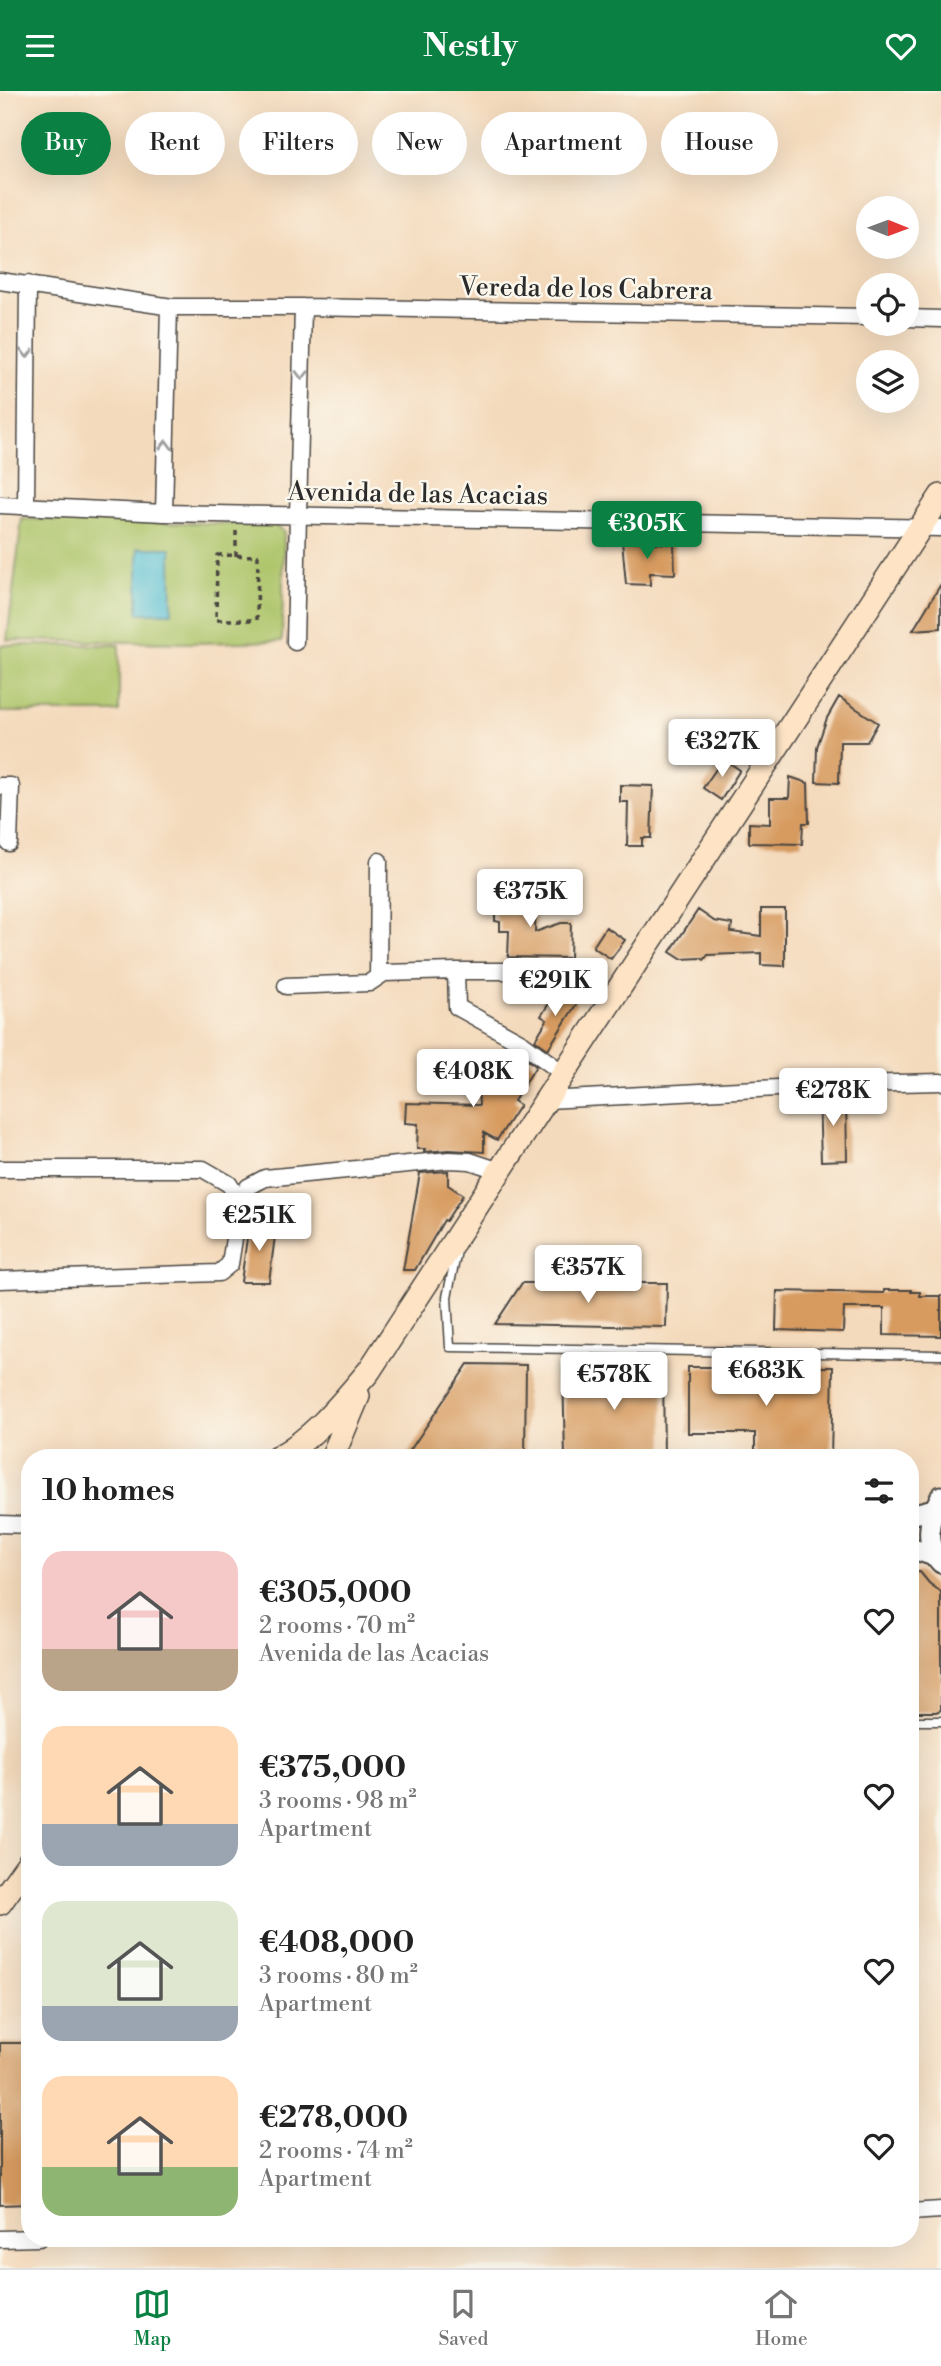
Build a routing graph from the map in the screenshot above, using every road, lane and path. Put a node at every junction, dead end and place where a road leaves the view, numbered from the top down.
1 (0, 281) edge
2 (27, 284) junction
3 (169, 307) junction
4 (303, 307) junction
5 (856, 317) edge
6 (919, 318) edge
7 (941, 319) edge
8 (941, 496) edge
9 (0, 505) edge
10 (26, 506) junction
11 (164, 513) junction
12 (236, 514) junction
13 (298, 515) junction
14 (930, 529) edge
15 (236, 556) junction
16 (296, 642) dead end
17 (0, 786) edge
18 (9, 843) dead end
19 (379, 861) dead end
20 (456, 971) junction
21 (505, 971) dead end
22 (378, 977) junction
23 (286, 986) dead end
24 (564, 1074) junction
25 (941, 1082) edge
26 (547, 1100) junction
27 (0, 1169) edge
28 (500, 1171) junction
29 (241, 1203) junction
30 (463, 1228) junction
31 (0, 1280) edge
32 (941, 1355) edge
33 (369, 1371) junction
34 (294, 1449) edge
35 (336, 1449) edge
36 (937, 1503) edge
37 (919, 1511) edge
38 (0, 1524) edge
39 (21, 1525) edge
40 (919, 1552) edge
41 (938, 1559) edge
42 (919, 1721) edge
43 (941, 1721) edge
44 (21, 1874) edge
45 (0, 1903) edge
46 (941, 2210) edge
47 (919, 2211) edge
48 (21, 2238) edge
49 (0, 2239) edge

1 - 2 street, Vereda de los Cabrera
2 - 3 street, Vereda de los Cabrera
2 -> 10 street
3 - 4 street, Vereda de los Cabrera
11 -> 3 street
4 - 5 street, Vereda de los Cabrera
4 -> 13 street
6 - 7 street
8 - 14 main road
9 - 10 street, Avenida de las Acacias
10 - 11 street, Avenida de las Acacias
11 - 12 street, Avenida de las Acacias
12 - 13 street, Avenida de las Acacias
12 - 15 path
13 - 14 street, Avenida de las Acacias
13 - 16 street
14 - 24 main road
15 - 15 path
17 - 18 street
19 - 22 street
20 - 21 street
20 - 22 street
20 - 24 street
22 - 23 street
24 - 26 main road
25 - 26 street
26 - 28 main road
27 - 29 street
28 - 29 street
28 - 30 main road
29 - 31 street
30 - 32 lane
30 - 33 main road
33 - 34 main road
33 - 35 main road
36 - 37 street
36 - 41 street
38 - 39 street
40 - 41 street
42 - 43 lane
44 - 45 main road
46 - 47 street
48 - 49 street

